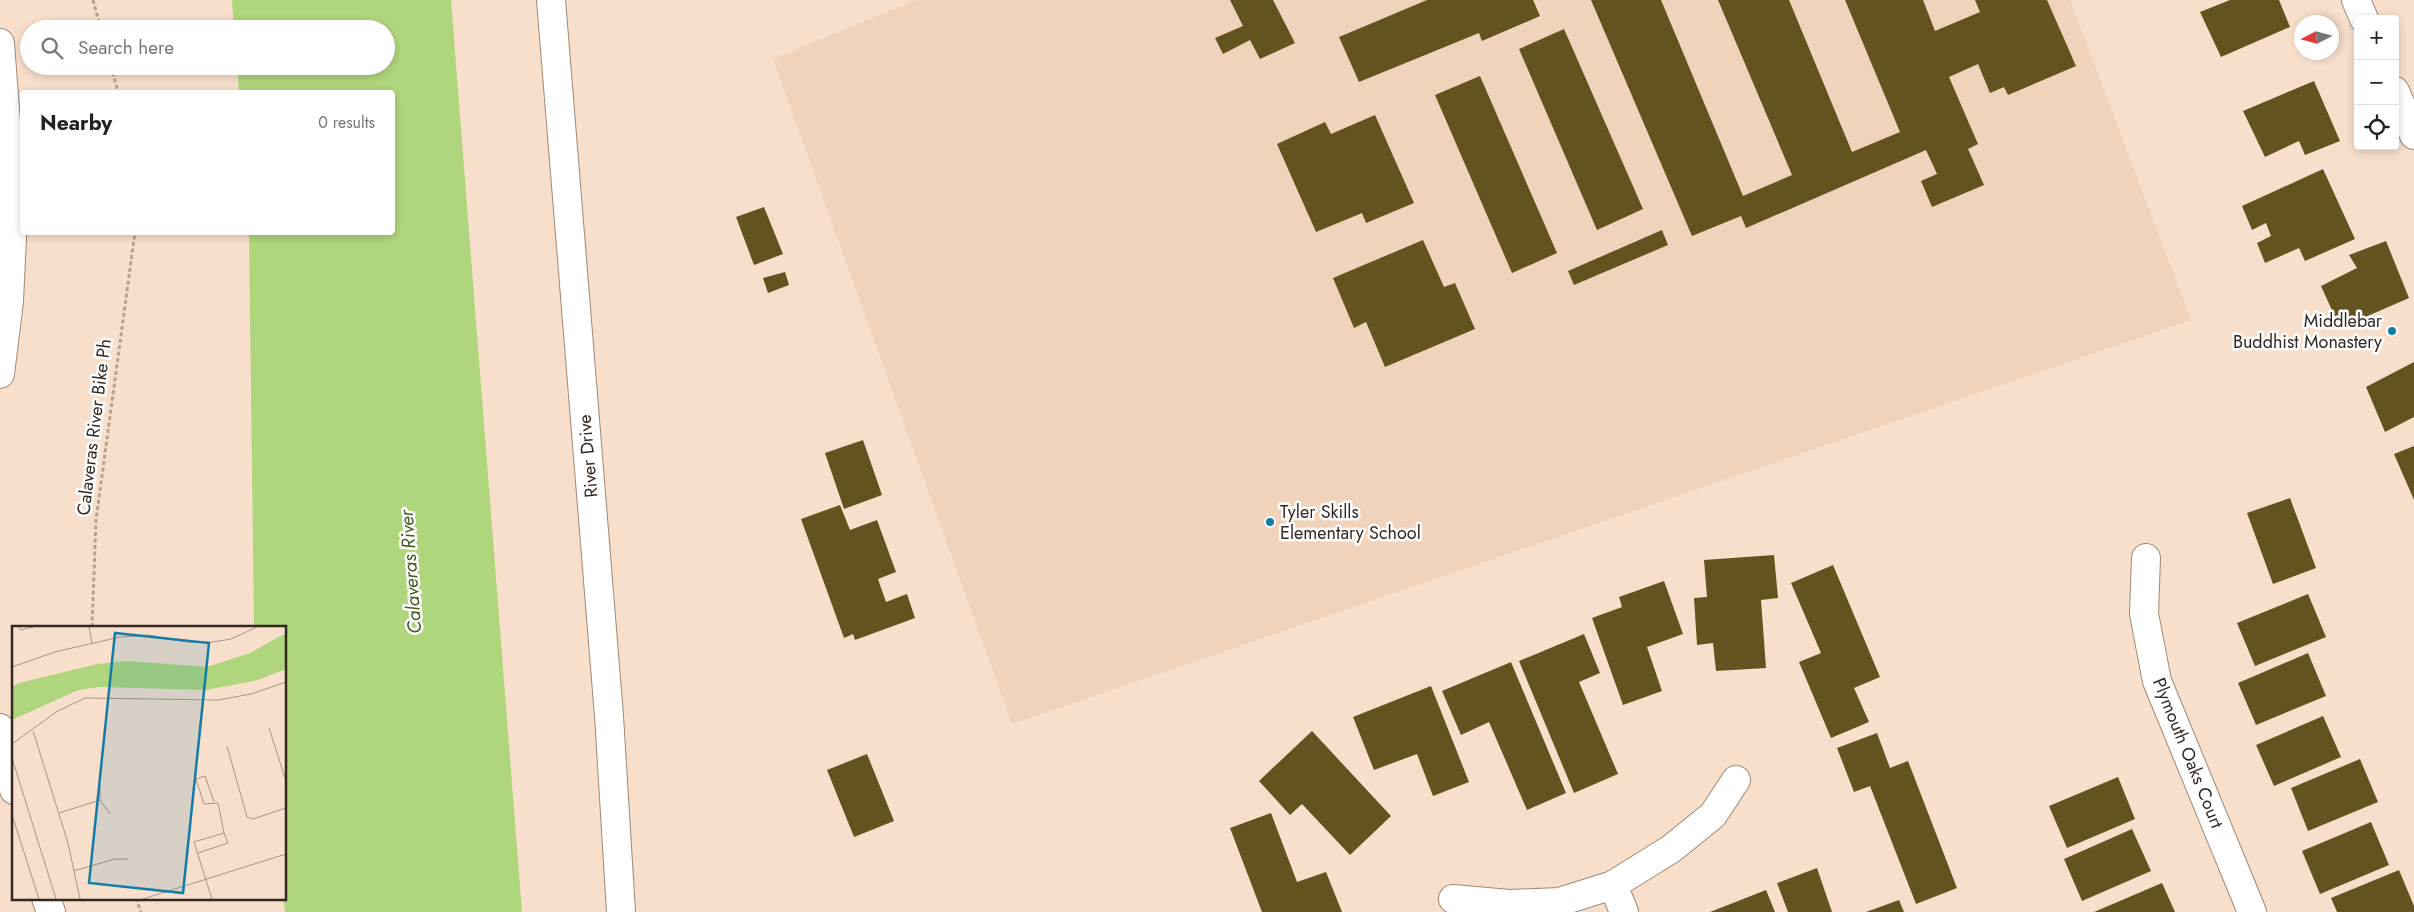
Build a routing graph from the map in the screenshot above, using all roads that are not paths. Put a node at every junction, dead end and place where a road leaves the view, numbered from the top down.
1 (551, 0) edge
2 (2356, 0) edge
3 (2362, 15) edge
4 (0, 43) edge
5 (2399, 100) edge
6 (2414, 135) edge
7 (0, 374) edge
8 (2146, 558) dead end
9 (0, 728) edge
10 (1736, 780) dead end
11 (12, 781) edge
12 (1613, 885) junction
13 (1453, 899) dead end
14 (47, 900) edge
15 (51, 912) edge
16 (621, 912) edge
17 (1624, 912) edge
18 (2252, 912) edge

1 - 16 street, River Drive
2 - 3 street
4 - 7 street
5 - 6 street
8 - 18 street, Plymouth Oaks Court
9 - 11 street
10 - 12 street
12 - 13 street
12 - 17 street
14 - 15 street

